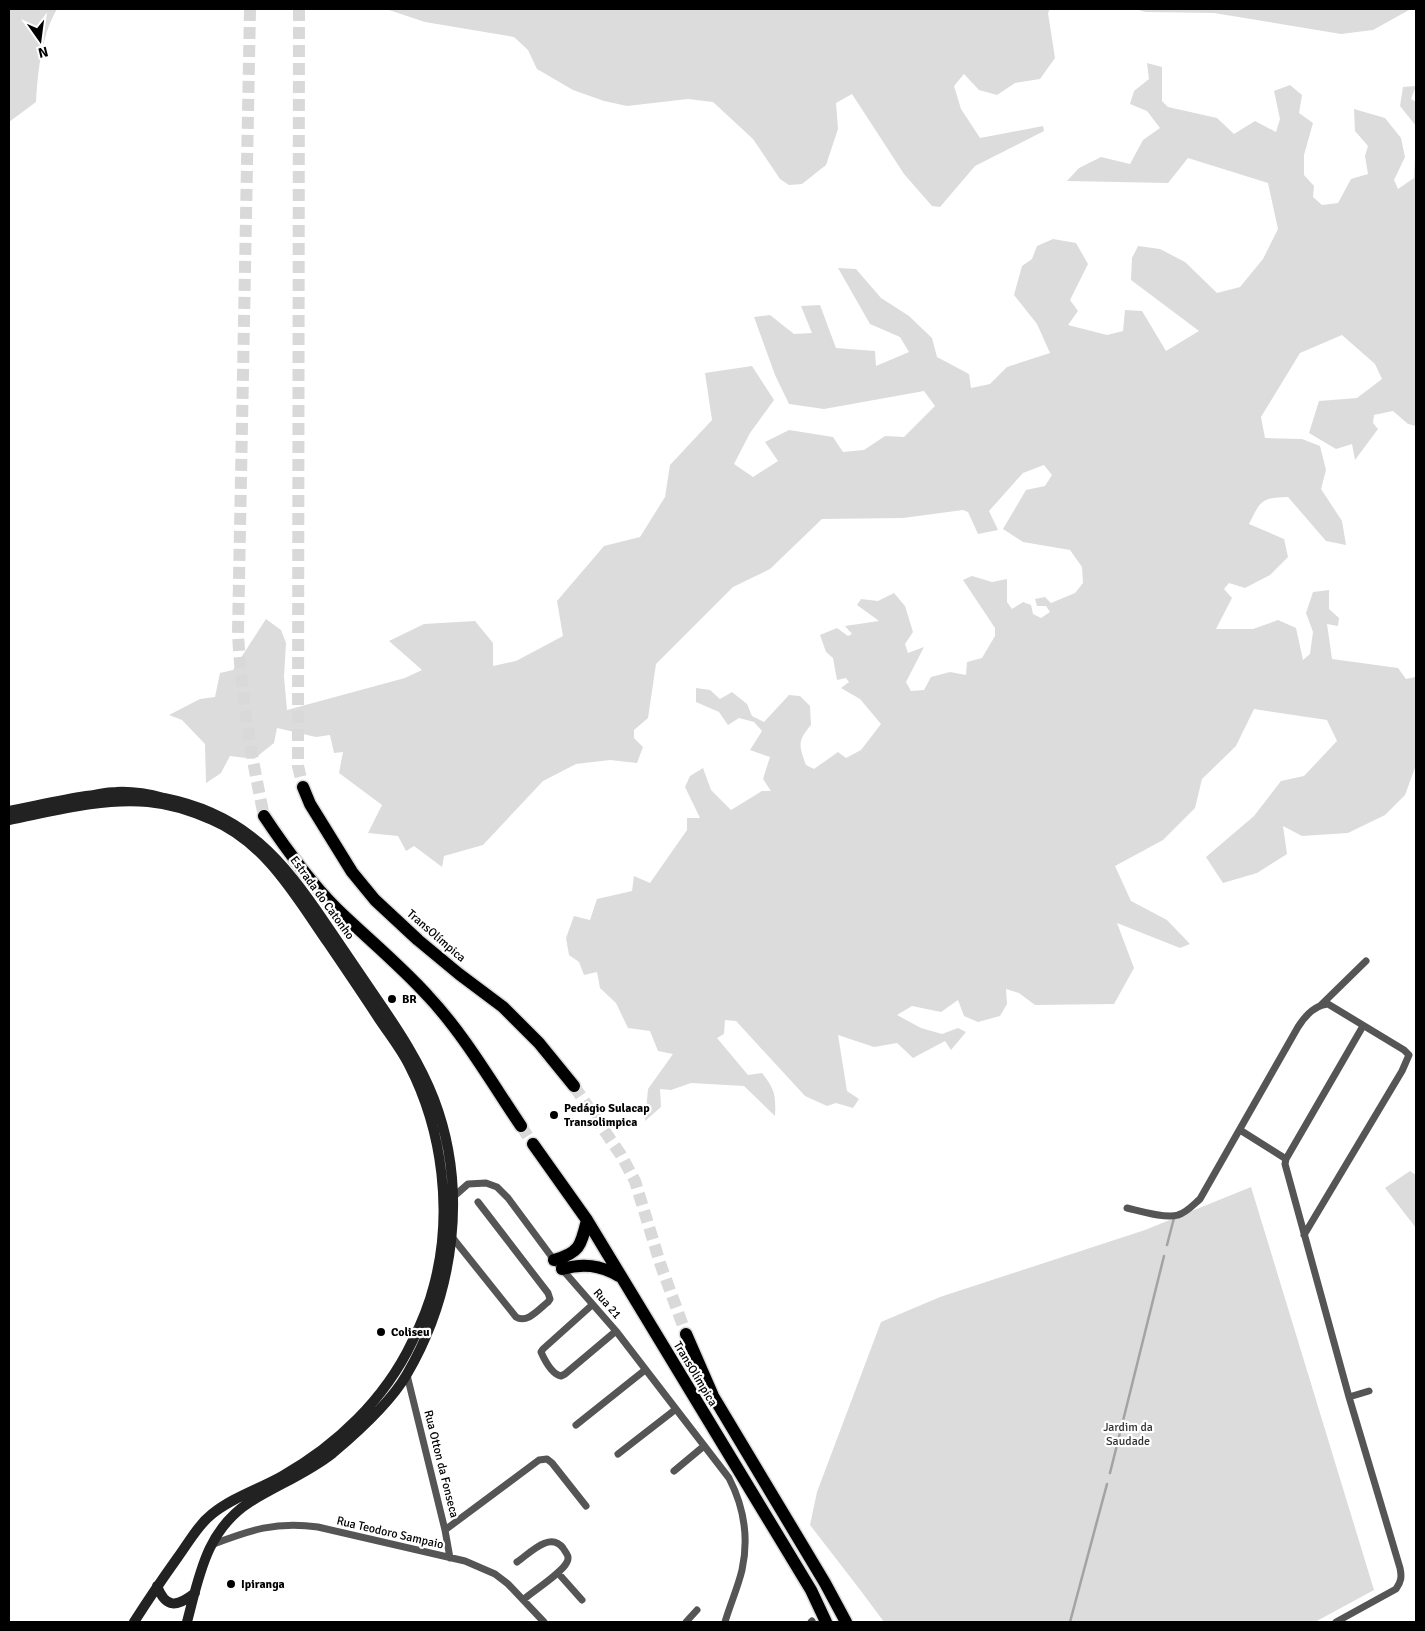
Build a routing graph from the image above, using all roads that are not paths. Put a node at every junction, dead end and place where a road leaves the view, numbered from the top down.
1 (303, 788) tunnel mouth
2 (9, 811) edge
3 (264, 816) tunnel mouth
4 (9, 820) edge
5 (1366, 961) dead end
6 (1321, 1005) junction
7 (1363, 1026) junction
8 (1413, 1056) edge
9 (574, 1086) tunnel mouth
10 (521, 1126) tunnel mouth
11 (1240, 1130) junction
12 (533, 1144) tunnel mouth
13 (1286, 1159) junction
14 (452, 1198) junction
15 (478, 1202) dead end
16 (1127, 1208) dead end
17 (586, 1220) junction
18 (1304, 1235) junction
19 (452, 1237) junction
20 (558, 1264) junction
21 (620, 1277) junction
22 (592, 1304) junction
23 (616, 1331) junction
24 (686, 1334) tunnel mouth
25 (645, 1370) junction
26 (407, 1375) junction
27 (1369, 1392) dead end
28 (1349, 1397) junction
29 (676, 1409) junction
30 (576, 1425) dead end
31 (704, 1446) junction
32 (618, 1454) dead end
33 (674, 1471) dead end
34 (586, 1506) dead end
35 (445, 1530) junction
36 (211, 1545) junction
37 (450, 1558) junction
38 (517, 1562) dead end
39 (558, 1573) junction
40 (156, 1586) junction
41 (195, 1593) junction
42 (522, 1600) junction
43 (582, 1600) dead end
44 (697, 1610) dead end
45 (725, 1621) edge
46 (134, 1622) edge
47 (187, 1622) edge
48 (544, 1622) edge
49 (686, 1622) edge
50 (826, 1622) edge
51 (846, 1622) edge
52 (1336, 1622) edge

1 - 9 highway, TransOlímpica
2 - 14 main road, Estrada do Catonho
3 - 10 highway
4 - 40 main road, Estrada do Catonho
5 - 6 street
6 - 7 street
6 - 11 street
7 - 8 street
7 - 13 street
8 - 18 street
11 - 13 street
11 - 16 street
12 - 17 highway, TransOlímpica
13 - 18 street
14 - 19 main road, Estrada do Catonho
14 - 20 street, Rua 21
15 - 19 street
17 - 20 highway
17 - 21 highway, TransOlímpica
18 - 28 street
19 - 26 main road, Estrada do Catonho
20 - 21 highway
20 - 22 street, Rua 21
21 - 50 highway, TransOlímpica
22 - 23 street, Rua 21
22 - 23 street
23 - 25 street, Rua 21
24 - 51 highway, TransOlímpica
25 - 29 street, Rua 21
25 - 30 street
26 - 35 street, Rua Otton da Fonseca
26 - 36 main road, Estrada do Catonho
27 - 28 street
28 - 52 street
29 - 31 street, Rua 21
29 - 32 street
31 - 33 street
31 - 45 street, Rua 21
34 - 35 street
35 - 37 street, Rua Otton da Fonseca
36 - 37 street, Rua Teodoro Sampaio
36 - 41 main road, Estrada do Catonho
37 - 42 street, Rua Teodoro Sampaio
38 - 39 street
39 - 42 street
39 - 43 street
40 - 41 main road
40 - 46 main road, Estrada do Catonho
41 - 47 main road, Estrada do Catonho
42 - 48 street, Rua Teodoro Sampaio
44 - 49 street

